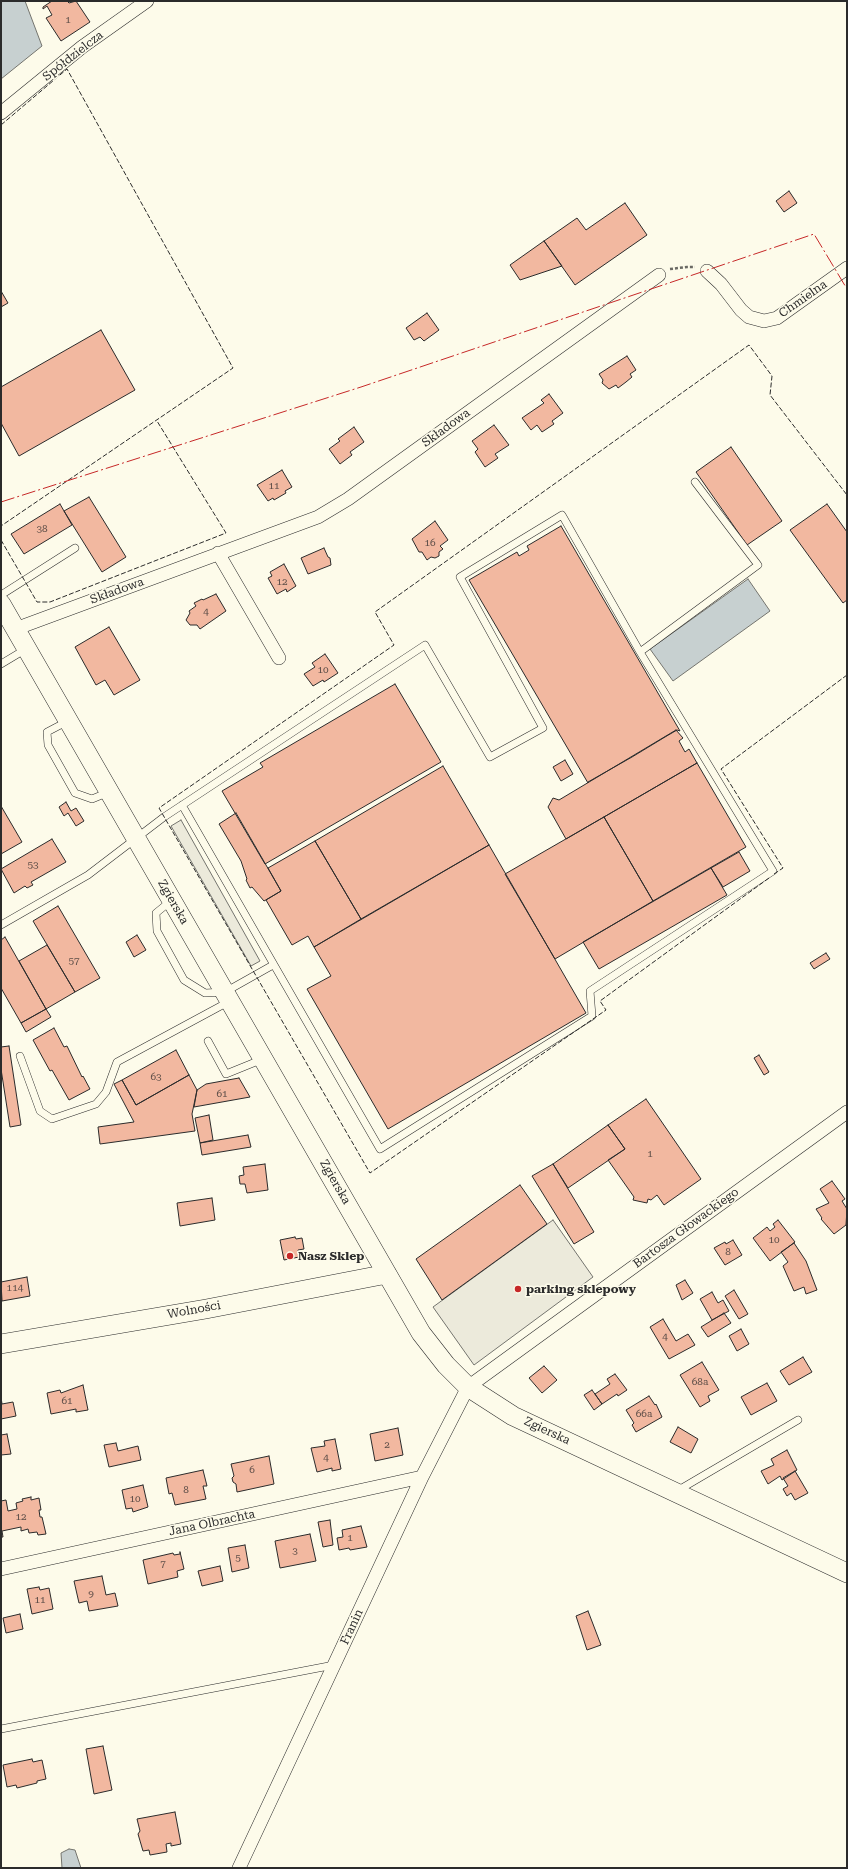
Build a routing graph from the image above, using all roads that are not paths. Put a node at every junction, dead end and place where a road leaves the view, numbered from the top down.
1 (147, 1) edge
2 (1, 113) edge
3 (847, 268) edge
4 (707, 271) road end
5 (659, 275) road end
6 (695, 482) dead end
7 (75, 548) dead end
8 (218, 553) junction
9 (2, 606) edge
10 (15, 629) junction
11 (26, 649) junction
12 (640, 652) junction
13 (279, 658) dead end
14 (1, 664) edge
15 (68, 721) junction
16 (109, 792) junction
17 (182, 805) junction
18 (137, 840) junction
19 (172, 900) junction
20 (1, 925) edge
21 (273, 965) junction
22 (227, 996) junction
23 (208, 1041) dead end
24 (20, 1056) dead end
25 (264, 1059) junction
26 (847, 1112) edge
27 (387, 1274) junction
28 (1, 1344) edge
29 (468, 1387) junction
30 (798, 1420) dead end
31 (422, 1476) junction
32 (676, 1492) junction
33 (1, 1569) edge
34 (847, 1573) edge
35 (334, 1664) junction
36 (1, 1730) edge
37 (239, 1868) edge

1 - 2 street, Spółdzielcza
3 - 4 street, Chmielna
5 - 8 street, Składowa
6 - 12 lane
7 - 9 lane
8 - 10 street, Składowa
8 - 13 street
9 - 10 main road, Zgierska
10 - 11 main road, Zgierska
11 - 14 lane
11 - 15 main road, Zgierska
12 - 17 lane
12 - 21 lane
15 - 16 main road, Zgierska
15 - 16 lane
16 - 18 main road, Zgierska
17 - 18 lane
17 - 21 lane
18 - 19 main road, Zgierska
18 - 20 lane
19 - 22 main road, Zgierska
19 - 22 lane
21 - 22 lane
22 - 24 lane
22 - 25 main road, Zgierska
23 - 25 lane
25 - 27 main road, Zgierska
26 - 29 street, Bartosza Głowackiego
27 - 28 main road, Wolności
27 - 29 main road, Zgierska
29 - 31 street, Franin
29 - 32 main road, Zgierska
30 - 32 lane
31 - 33 street, Jana Olbrachta
31 - 35 street, Franin
32 - 34 main road, Zgierska
35 - 36 lane
35 - 37 street, Franin

